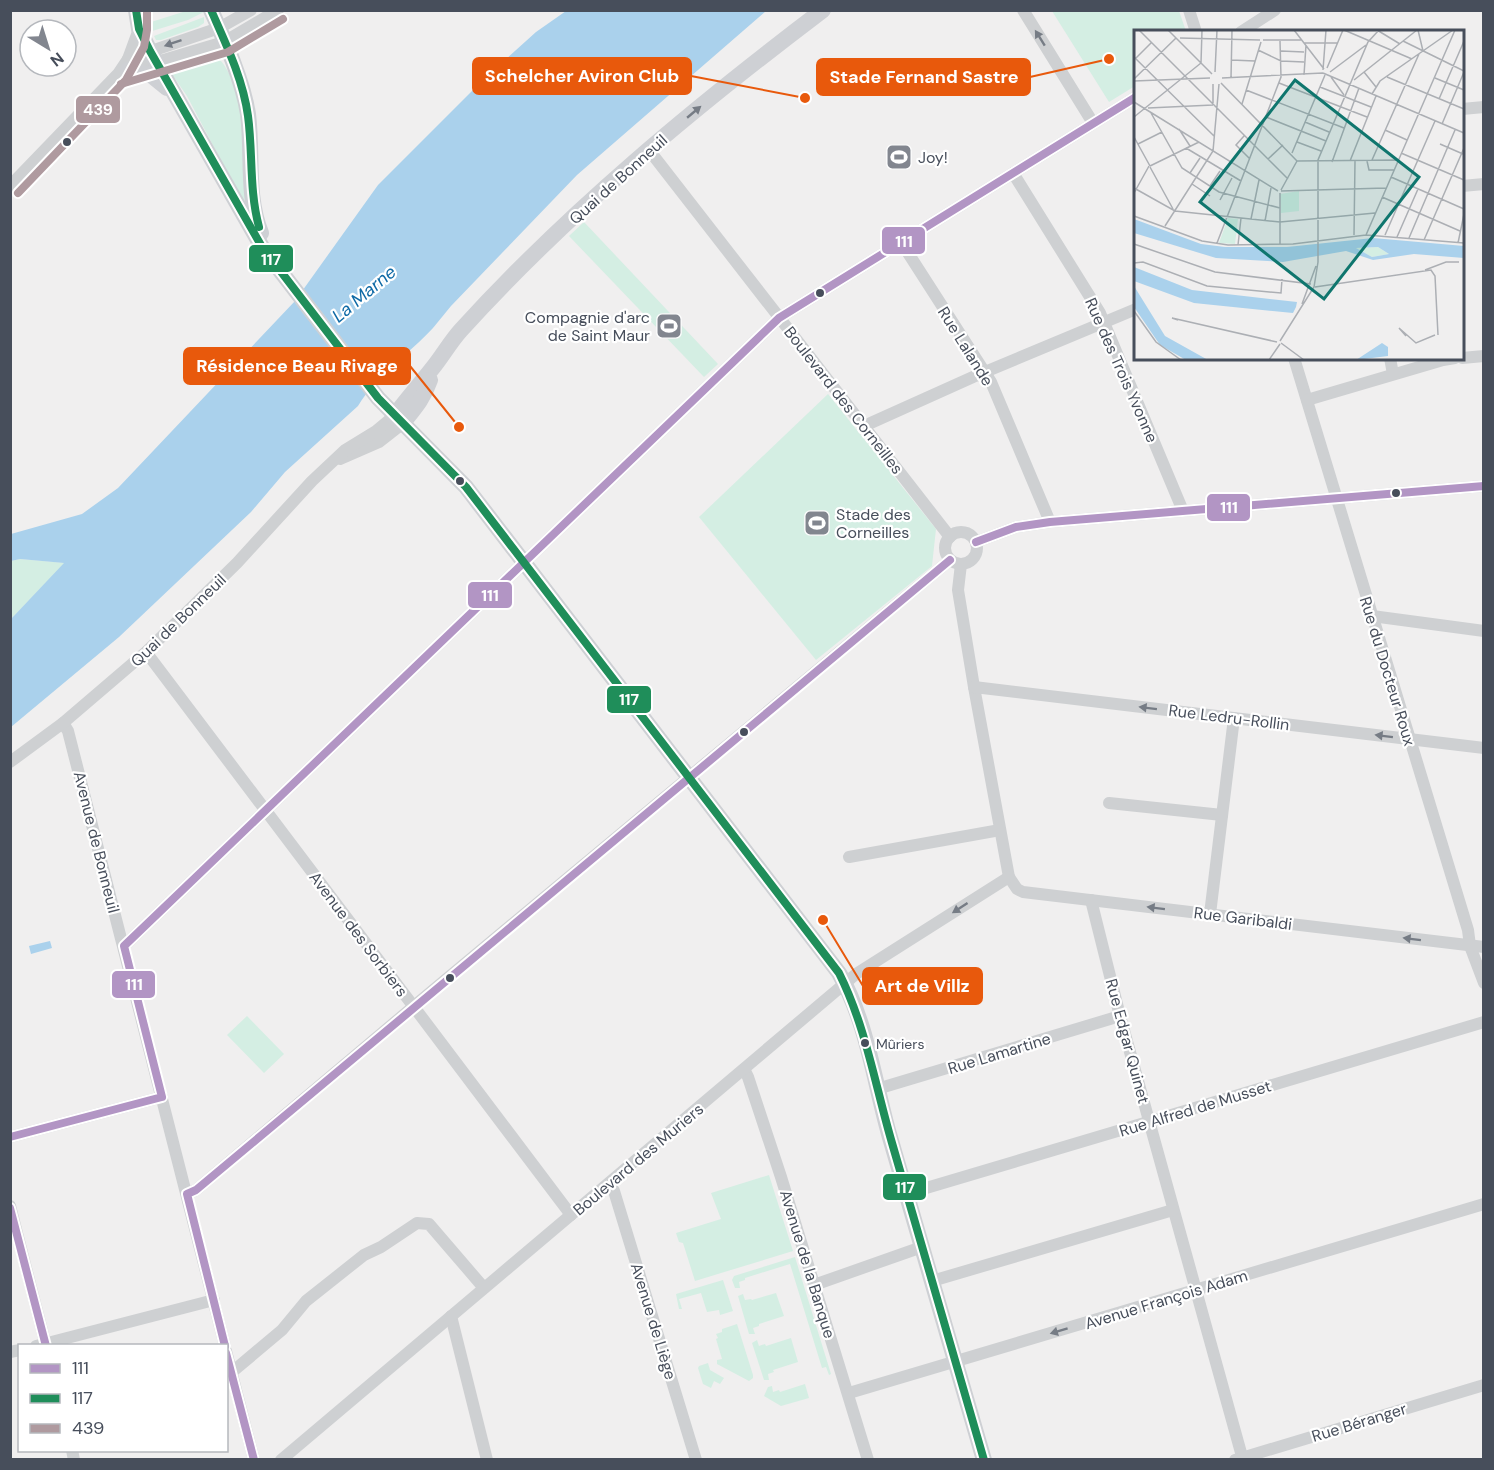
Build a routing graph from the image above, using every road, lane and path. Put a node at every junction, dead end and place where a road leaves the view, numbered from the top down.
1 (136, 10) edge
2 (211, 10) edge
3 (251, 10) edge
4 (278, 10) edge
5 (823, 10) edge
6 (1023, 10) edge
7 (1189, 10) edge
8 (1275, 10) edge
9 (139, 28) junction
10 (1195, 30) edge
11 (1244, 30) edge
12 (222, 35) junction
13 (153, 56) junction
14 (124, 68) junction
15 (173, 93) junction
16 (1134, 98) edge
17 (1484, 107) edge
18 (1464, 109) edge
19 (1093, 123) junction
20 (649, 150) junction
21 (1013, 173) junction
22 (1484, 184) edge
23 (10, 186) edge
24 (1464, 186) edge
25 (901, 242) junction
26 (290, 283) junction
27 (1134, 310) edge
28 (779, 318) junction
29 (1104, 322) junction
30 (1484, 356) edge
31 (1464, 358) edge
32 (1295, 360) edge
33 (1390, 360) edge
34 (1443, 360) edge
35 (984, 373) junction
36 (1393, 374) junction
37 (1307, 400) junction
38 (398, 420) junction
39 (864, 426) junction
40 (1484, 486) edge
41 (1338, 499) junction
42 (1183, 511) junction
43 (1050, 522) junction
44 (950, 537) junction
45 (976, 542) junction
46 (956, 562) junction
47 (524, 563) junction
48 (1372, 616) junction
49 (1484, 631) edge
50 (146, 652) junction
51 (974, 687) junction
52 (1234, 718) junction
53 (63, 723) junction
54 (1408, 739) junction
55 (1484, 748) edge
56 (10, 762) edge
57 (688, 778) junction
58 (1109, 803) dead end
59 (265, 810) junction
60 (1222, 815) junction
61 (1000, 830) junction
62 (849, 858) dead end
63 (1009, 877) junction
64 (1091, 900) junction
65 (1210, 914) junction
66 (124, 946) junction
67 (1470, 946) junction
68 (1484, 947) edge
69 (1484, 982) edge
70 (844, 984) junction
71 (414, 1006) junction
72 (1120, 1016) junction
73 (1484, 1022) edge
74 (744, 1069) junction
75 (877, 1089) junction
76 (162, 1097) junction
77 (1150, 1121) junction
78 (10, 1137) edge
79 (608, 1184) junction
80 (187, 1194) junction
81 (906, 1194) junction
82 (1484, 1204) edge
83 (10, 1206) edge
84 (1173, 1210) junction
85 (572, 1215) junction
86 (922, 1247) junction
87 (932, 1281) junction
88 (814, 1285) junction
89 (484, 1288) junction
90 (1196, 1290) junction
91 (214, 1300) junction
92 (451, 1316) junction
93 (42, 1344) edge
94 (46, 1344) edge
95 (225, 1344) edge
96 (228, 1357) edge
97 (956, 1362) junction
98 (232, 1372) junction
99 (1484, 1385) edge
100 (849, 1393) junction
101 (1240, 1459) edge
102 (254, 1460) edge
103 (281, 1460) edge
104 (487, 1460) edge
105 (696, 1460) edge
106 (868, 1460) edge
107 (984, 1460) edge

1 - 9 main road
2 - 12 main road
3 - 12 street
4 - 12 street
20 -> 5 main road, Quai de Bonneuil
19 -> 6 street
7 - 10 street
8 - 11 street
9 - 13 main road
9 - 14 street
12 - 13 street
12 - 26 main road
13 - 14 street
13 - 15 main road
14 - 15 main road
14 - 23 street
15 - 26 main road
16 - 19 street
17 - 18 street
19 - 21 street
20 - 28 street, Boulevard des Corneilles
20 - 38 main road, Quai de Bonneuil
21 - 25 street
21 - 29 street, Rue des Trois Yvonne
22 - 24 street
25 - 28 street
25 - 35 street, Rue Lalande
26 - 38 main road
27 - 29 street
28 - 39 street, Boulevard des Corneilles
28 - 47 street
29 - 35 street
29 - 42 street, Rue des Trois Yvonne
30 - 31 street
32 - 37 street, Rue du Docteur Roux
33 - 36 street
34 - 36 street
35 - 39 street
35 - 43 street, Rue Lalande
36 - 37 street
37 - 41 street, Rue du Docteur Roux
38 - 47 main road
38 - 50 street, Quai de Bonneuil
39 - 44 street, Boulevard des Corneilles
40 - 41 street
41 - 42 street
41 - 48 street, Rue du Docteur Roux
42 - 43 street
43 - 45 street
44 - 45 street
44 - 46 street
45 - 46 street
46 - 51 street
46 - 57 street
47 - 57 main road
47 - 59 street
48 - 49 street
48 - 54 street, Rue du Docteur Roux
50 - 53 street, Quai de Bonneuil
50 - 59 street, Avenue des Sorbiers
52 -> 51 street, Rue Ledru-Rollin
51 - 61 street
54 -> 52 street, Rue Ledru-Rollin
52 - 60 street
53 - 56 street, Quai de Bonneuil
53 - 66 street, Avenue de Bonneuil
54 - 55 street, Rue Ledru-Rollin
54 - 67 street, Rue du Docteur Roux
57 - 70 main road
57 - 71 street
58 - 60 street
59 - 66 street
59 - 71 street, Avenue des Sorbiers
60 - 65 street
61 - 62 street
61 - 63 street
63 - 64 street, Rue Garibaldi
63 -> 70 street, Boulevard des Muriers
65 -> 64 street, Rue Garibaldi
64 - 72 street, Rue Edgar Quinet
67 -> 65 street, Rue Garibaldi
66 - 76 street, Avenue de Bonneuil
67 - 68 street, Rue Garibaldi
67 - 69 street, Rue du Docteur Roux
70 - 74 street, Boulevard des Muriers
70 - 75 main road
71 - 80 street
71 - 85 street, Avenue des Sorbiers
72 - 75 street, Rue Lamartine
72 - 77 street, Rue Edgar Quinet
73 - 77 street, Rue Alfred de Musset
74 - 79 street, Boulevard des Muriers
74 - 88 street, Avenue de la Banque
75 - 81 main road
76 - 78 street
76 - 80 street, Avenue de Bonneuil
77 - 81 street, Rue Alfred de Musset
77 - 84 street, Rue Edgar Quinet
79 - 85 street, Boulevard des Muriers
79 - 105 street, Avenue de Liège
80 - 91 street, Avenue de Bonneuil
81 - 86 main road
82 - 90 street, Avenue François Adam
83 - 93 street
84 - 87 street
84 - 90 street, Rue Edgar Quinet
85 - 89 street, Boulevard des Muriers
86 - 87 main road
86 - 88 street
87 - 97 main road
88 - 100 street, Avenue de la Banque
89 - 92 street, Boulevard des Muriers
89 - 98 street
90 -> 97 street, Avenue François Adam
90 - 101 street, Rue Edgar Quinet
91 - 94 street
91 - 95 street, Avenue de Bonneuil
92 - 103 street, Boulevard des Muriers
92 - 104 street
96 - 98 street
97 - 100 street, Avenue François Adam
97 - 107 main road
98 - 102 street
99 - 101 street, Rue Béranger
100 - 106 street, Avenue de la Banque

